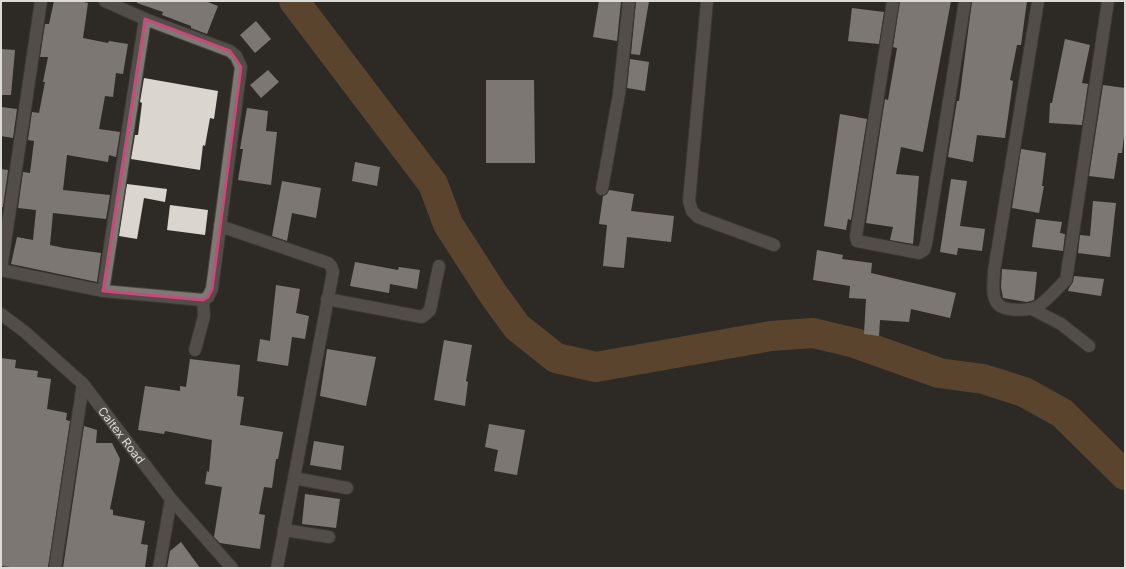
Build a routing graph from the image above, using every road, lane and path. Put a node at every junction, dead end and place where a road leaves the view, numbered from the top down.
1 (41, 1) edge
2 (105, 1) edge
3 (630, 1) edge
4 (707, 1) edge
5 (893, 1) edge
6 (965, 1) edge
7 (1038, 1) edge
8 (1108, 1) edge
9 (145, 19) junction
10 (602, 189) dead end
11 (220, 226) junction
12 (774, 245) dead end
13 (439, 266) dead end
14 (1, 270) edge
15 (103, 291) junction
16 (327, 299) junction
17 (203, 300) junction
18 (1032, 309) junction
19 (1, 314) edge
20 (1089, 346) dead end
21 (195, 350) dead end
22 (83, 384) junction
23 (294, 478) junction
24 (347, 488) dead end
25 (172, 498) junction
26 (284, 530) junction
27 (329, 537) dead end
28 (280, 567) edge
29 (55, 568) edge
30 (159, 568) edge
31 (232, 568) edge

1 - 14 street
2 - 9 street
3 - 10 street
4 - 12 street
5 - 6 street
7 - 18 street
8 - 18 street
9 - 11 street
9 - 15 street
11 - 16 street
11 - 17 street
13 - 16 street
14 - 15 street
15 - 17 street
16 - 23 street
17 - 21 street
18 - 20 street
19 - 22 street, Caltex Road
22 - 25 street, Caltex Road
22 - 29 street
23 - 24 street
23 - 26 street
25 - 30 street
25 - 31 street, Caltex Road
26 - 27 street
26 - 28 street

